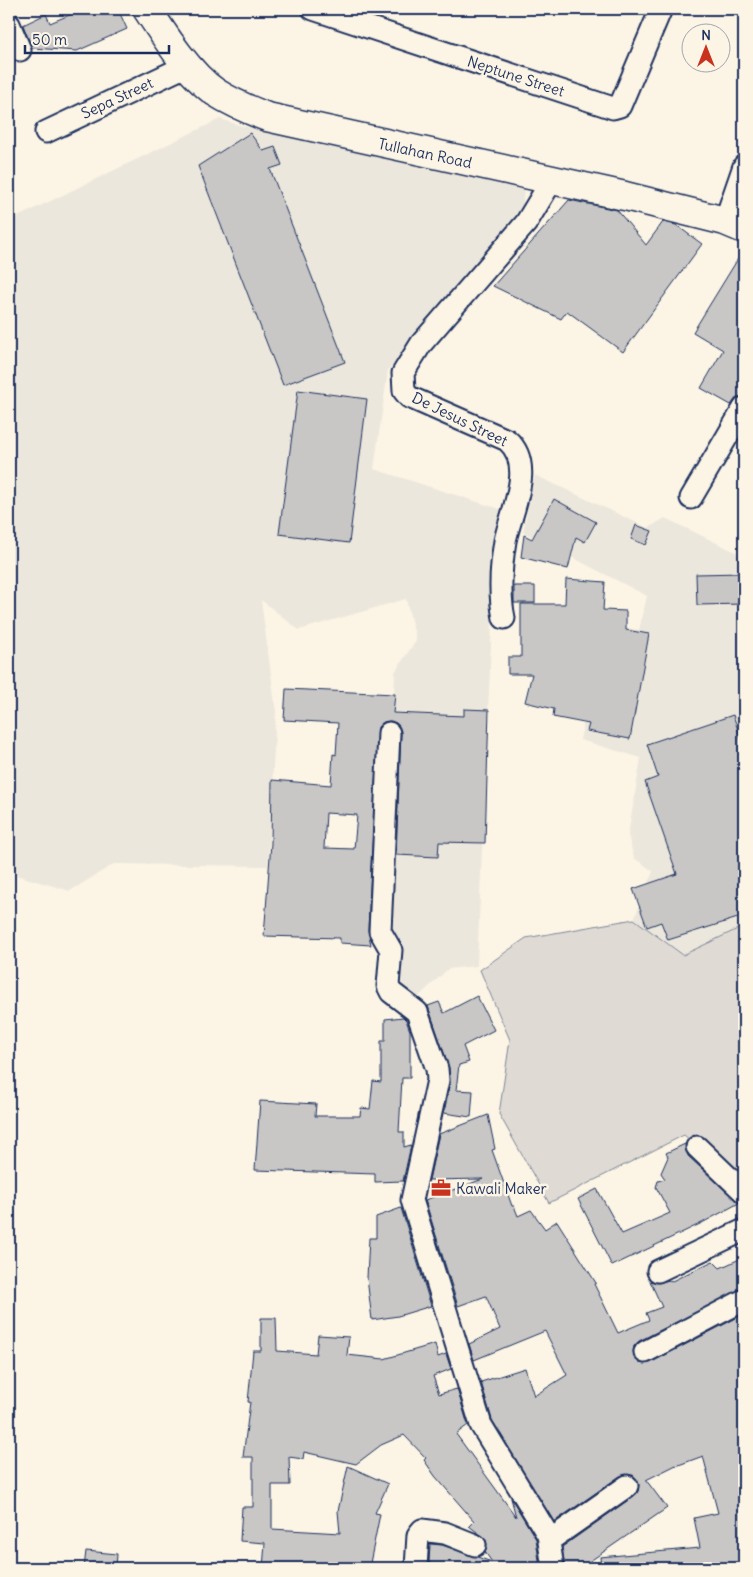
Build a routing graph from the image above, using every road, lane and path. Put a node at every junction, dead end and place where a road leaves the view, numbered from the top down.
1 (147, 9) edge
2 (313, 9) edge
3 (662, 9) edge
4 (9, 24) edge
5 (20, 50) dead end
6 (188, 66) junction
7 (46, 132) dead end
8 (744, 166) edge
9 (552, 180) junction
10 (735, 225) edge
11 (744, 408) edge
12 (691, 498) dead end
13 (504, 618) dead end
14 (390, 733) dead end
15 (698, 1147) dead end
16 (744, 1192) edge
17 (744, 1230) edge
18 (658, 1271) dead end
19 (744, 1300) edge
20 (645, 1352) dead end
21 (627, 1486) dead end
22 (550, 1540) junction
23 (474, 1545) dead end
24 (416, 1568) edge
25 (553, 1568) edge

1 - 6 main road, Tullahan Road
2 - 3 street, Neptune Street
4 - 5 street
6 - 7 street, Sepa Street
6 - 9 main road, Tullahan Road
8 - 10 street
9 - 10 main road, Tullahan Road
9 - 13 street, De Jesus Street
11 - 12 street
14 - 22 street
15 - 16 street
17 - 18 street
19 - 20 street
21 - 22 street
22 - 25 street
23 - 24 street

